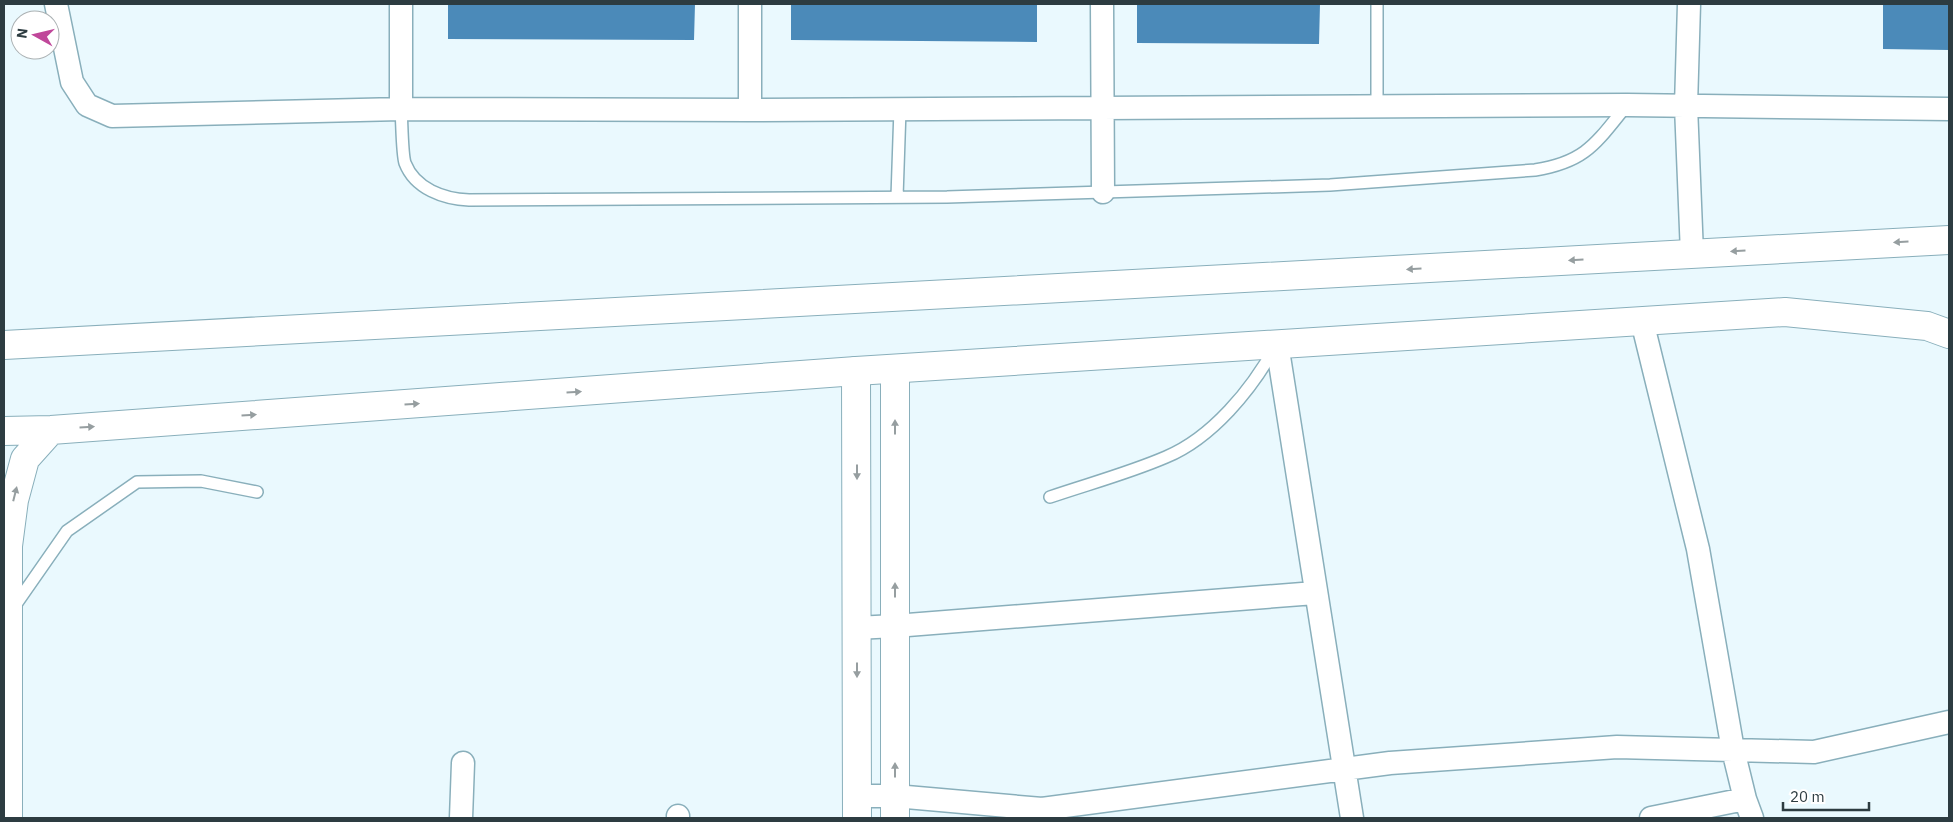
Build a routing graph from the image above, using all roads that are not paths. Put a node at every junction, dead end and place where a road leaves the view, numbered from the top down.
1 (56, 4) edge
2 (401, 4) edge
3 (750, 4) edge
4 (1102, 4) edge
5 (1377, 4) edge
6 (1689, 4) edge
7 (1378, 106) junction
8 (1627, 106) junction
9 (1686, 106) junction
10 (1102, 107) junction
11 (400, 109) junction
12 (900, 109) junction
13 (1949, 109) edge
14 (750, 110) junction
15 (1103, 192) junction
16 (897, 197) junction
17 (1949, 240) edge
18 (1692, 254) junction
19 (1642, 321) junction
20 (1949, 334) edge
21 (1277, 344) junction
22 (4, 345) edge
23 (895, 369) junction
24 (856, 371) junction
25 (51, 430) junction
26 (4, 431) edge
27 (257, 492) dead end
28 (1050, 497) dead end
29 (1315, 593) junction
30 (8, 614) junction
31 (895, 626) junction
32 (856, 628) junction
33 (6, 659) edge
34 (1949, 722) edge
35 (1733, 750) junction
36 (463, 763) dead end
37 (1342, 769) junction
38 (857, 807) edge
39 (895, 807) edge
40 (1748, 809) edge
41 (8, 818) edge
42 (461, 818) edge
43 (1352, 818) edge
44 (1651, 818) edge

1 - 11 street
2 - 11 street
3 - 14 street
4 - 10 street
5 - 7 lane
6 - 9 street
7 - 8 street
7 - 10 street
8 - 9 street
8 - 15 lane
9 - 13 street
9 - 18 street
10 - 12 street
10 - 15 street
11 - 14 street
11 - 16 lane
12 - 14 street
12 - 16 lane
15 - 16 lane
17 -> 18 main road
18 -> 22 main road
19 - 20 main road
19 - 21 main road
19 - 35 street
21 - 23 main road
21 - 28 lane
21 - 29 street
23 - 24 main road
31 -> 23 main road
25 -> 24 main road
24 -> 32 main road
25 - 26 main road
30 -> 25 main road
27 - 30 lane
29 - 31 street
29 - 37 street
30 - 33 main road
31 - 32 street
39 -> 31 main road
32 -> 38 main road
33 - 41 main road
34 - 35 street
35 - 37 street
35 - 40 street
36 - 42 street
37 - 39 street
37 - 43 street
38 - 39 street
40 - 44 street

